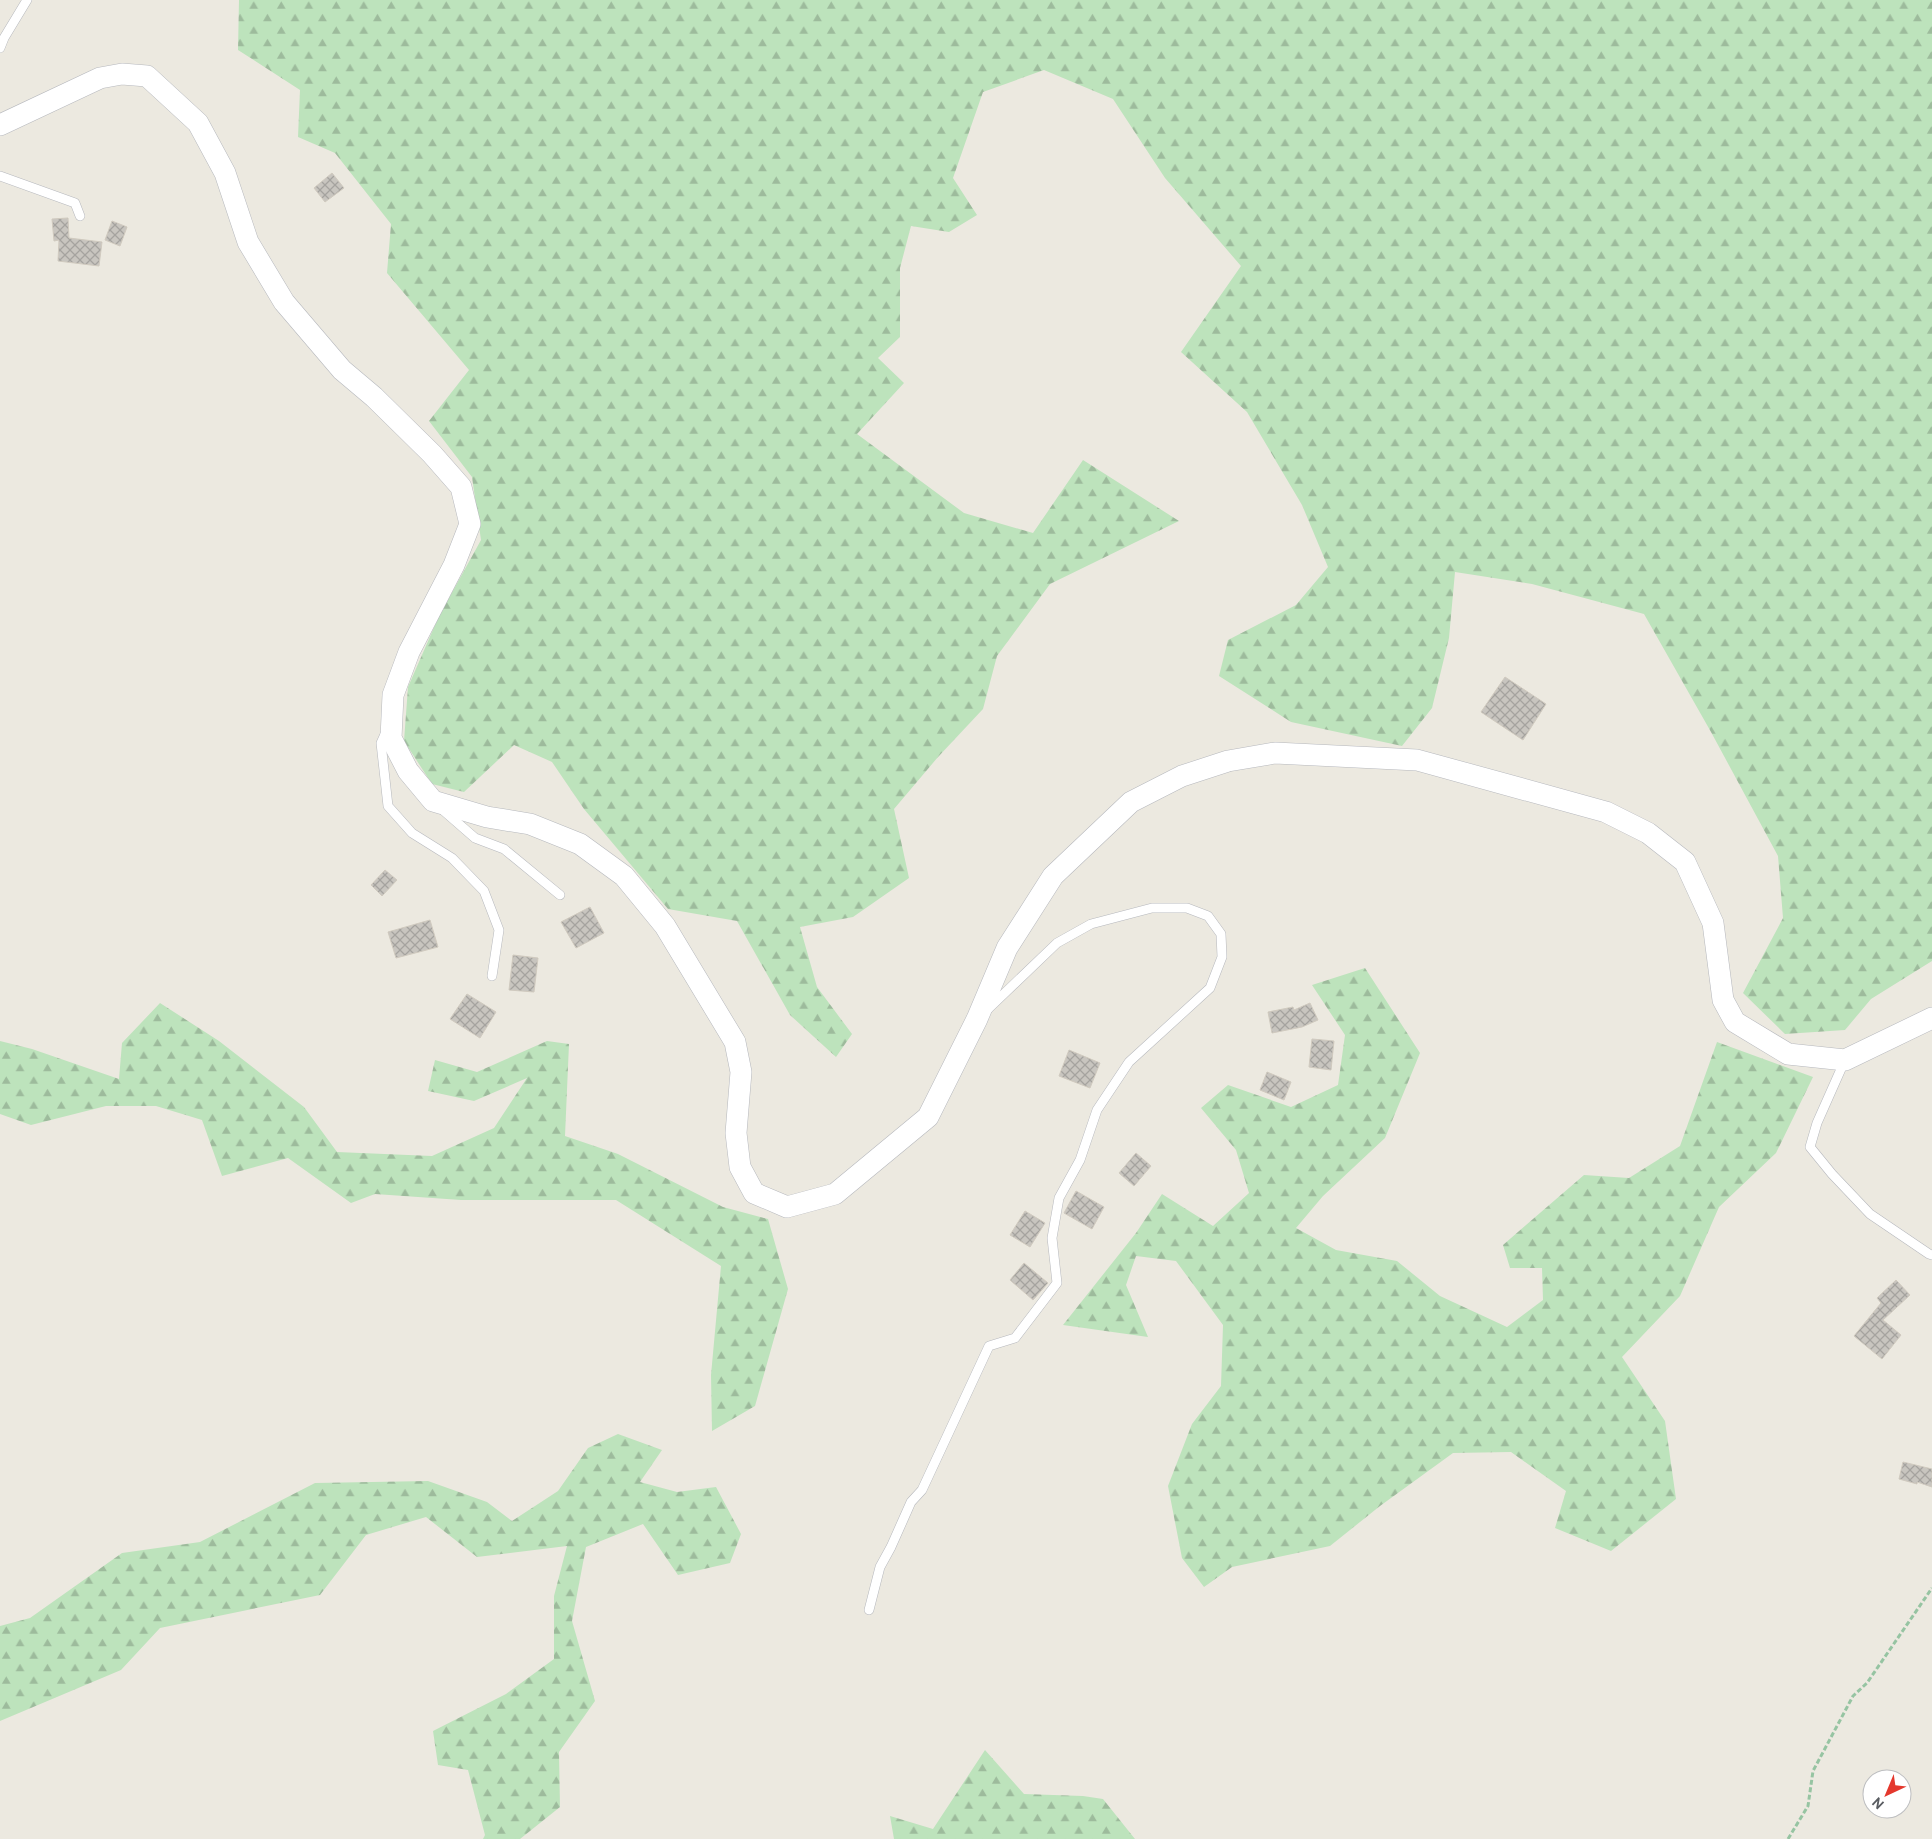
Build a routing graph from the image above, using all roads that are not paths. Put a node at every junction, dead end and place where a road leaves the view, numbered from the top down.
1 (27, 0) edge
2 (0, 48) edge
3 (0, 125) edge
4 (0, 176) edge
5 (80, 216) dead end
6 (392, 716) junction
7 (433, 801) junction
8 (560, 895) dead end
9 (492, 976) dead end
10 (1932, 1018) edge
11 (977, 1019) junction
12 (1845, 1060) junction
13 (1931, 1257) edge
14 (870, 1610) dead end

1 - 2 lane
3 - 6 street
4 - 5 lane
6 - 7 street
6 - 9 lane
7 - 8 lane
7 - 11 street
10 - 12 street
11 - 12 street
11 - 14 lane
12 - 13 lane

